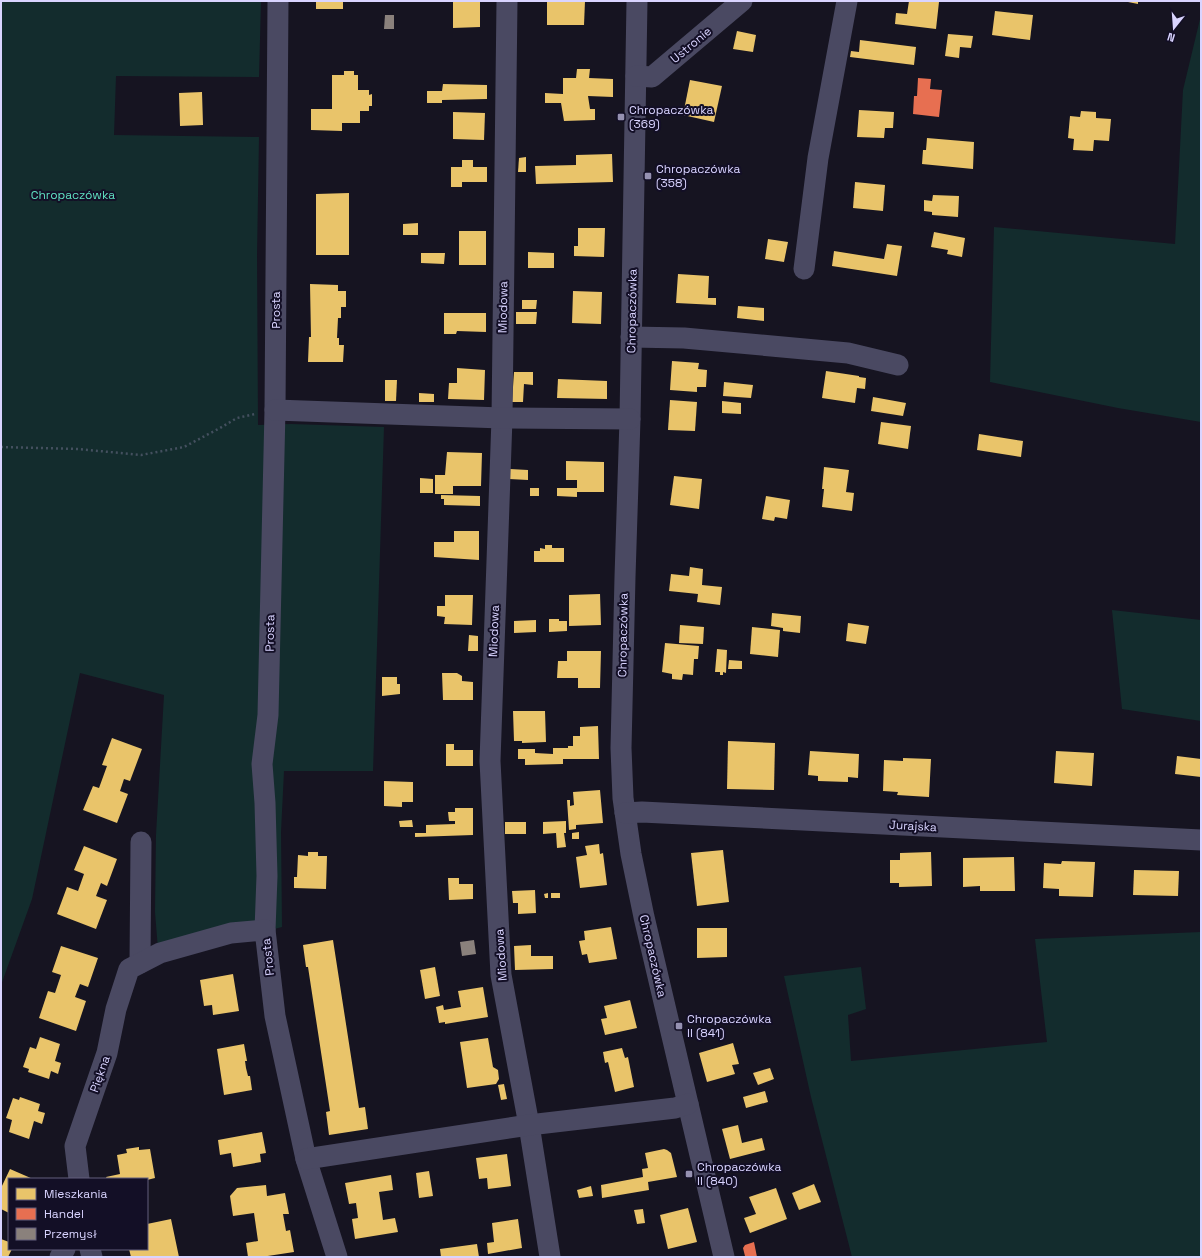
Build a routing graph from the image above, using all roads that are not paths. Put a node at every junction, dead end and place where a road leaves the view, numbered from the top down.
1 (278, 1) edge
2 (507, 1) edge
3 (637, 1) edge
4 (742, 1) edge
5 (846, 1) edge
6 (636, 76) junction
7 (804, 269) dead end
8 (631, 337) junction
9 (898, 365) dead end
10 (275, 410) junction
11 (502, 418) junction
12 (630, 419) junction
13 (625, 813) junction
14 (1201, 840) edge
15 (141, 842) dead end
16 (265, 930) junction
17 (135, 966) junction
18 (688, 1104) junction
19 (529, 1125) junction
20 (306, 1159) junction
21 (79, 1178) edge
22 (337, 1257) edge
23 (550, 1257) edge
24 (724, 1257) edge

1 - 10 street, Prosta
2 - 11 street, Miodowa
3 - 6 street, Chropaczówka
4 - 6 street, Ustronie
5 - 7 street
6 - 8 street, Chropaczówka
8 - 9 street
8 - 12 street, Chropaczówka
10 - 11 street
10 - 16 street, Prosta
11 - 12 street
11 - 19 street, Miodowa
12 - 13 street, Chropaczówka
13 - 14 street, Jurajska
13 - 18 street, Chropaczówka
15 - 17 street, Piękna
16 - 17 street
16 - 20 street, Prosta
17 - 21 street, Piękna
18 - 19 street
18 - 24 street, Chropaczówka
19 - 20 street
19 - 23 street, Miodowa
20 - 22 street, Prosta

